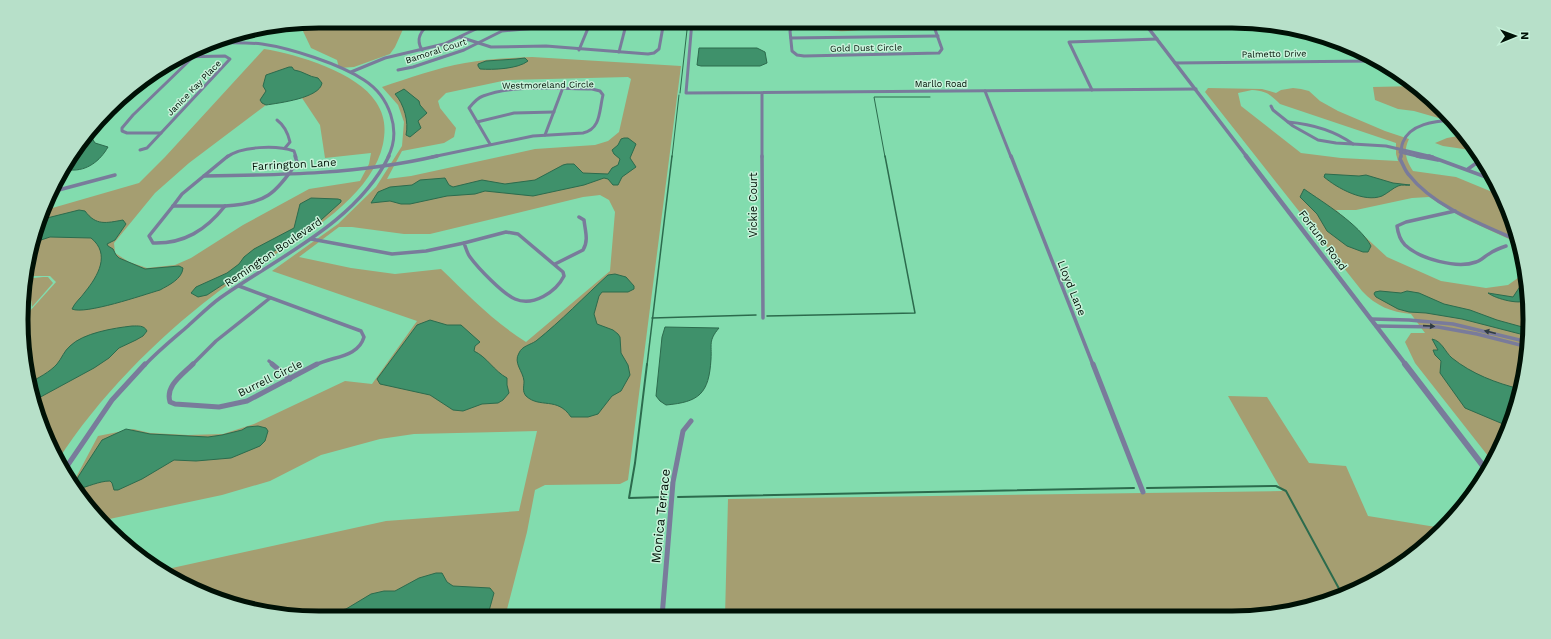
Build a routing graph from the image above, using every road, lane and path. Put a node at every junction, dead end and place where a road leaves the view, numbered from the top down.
1 (424, 28) edge
2 (476, 28) edge
3 (536, 28) edge
4 (587, 28) edge
5 (625, 28) edge
6 (663, 28) edge
7 (691, 28) edge
8 (792, 28) edge
9 (935, 28) edge
10 (1148, 28) edge
11 (938, 36) junction
12 (460, 37) junction
13 (791, 38) junction
14 (1157, 39) junction
15 (226, 43) edge
16 (479, 43) junction
17 (422, 50) junction
18 (579, 50) junction
19 (619, 52) junction
20 (195, 56) edge
21 (191, 58) edge
22 (1366, 61) edge
23 (1175, 63) junction
24 (398, 70) dead end
25 (351, 72) junction
26 (1196, 89) junction
27 (562, 90) junction
28 (1092, 90) junction
29 (985, 91) junction
30 (762, 93) junction
31 (1271, 106) dead end
32 (554, 112) junction
33 (277, 120) dead end
34 (1445, 121) edge
35 (477, 122) junction
36 (1288, 122) junction
37 (162, 133) junction
38 (545, 135) junction
39 (490, 144) junction
40 (1353, 144) junction
41 (284, 148) junction
42 (140, 150) dead end
43 (1400, 151) junction
44 (1478, 164) edge
45 (384, 166) junction
46 (1468, 169) junction
47 (116, 175) dead end
48 (289, 175) junction
49 (204, 176) junction
50 (1485, 176) edge
51 (59, 190) edge
52 (172, 206) junction
53 (225, 206) junction
54 (1455, 211) junction
55 (579, 217) dead end
56 (1511, 237) edge
57 (311, 239) junction
58 (464, 243) junction
59 (1506, 246) dead end
60 (556, 264) junction
61 (239, 286) junction
62 (270, 298) junction
63 (763, 318) dead end
64 (1371, 319) junction
65 (1408, 320) junction
66 (1376, 326) junction
67 (1412, 326) junction
68 (1509, 337) junction
69 (1522, 340) edge
70 (1511, 343) junction
71 (1522, 346) edge
72 (268, 361) dead end
73 (290, 379) junction
74 (691, 421) dead end
75 (67, 466) edge
76 (1483, 466) edge
77 (1143, 492) dead end
78 (662, 611) edge

1 - 17 street
2 - 12 street
3 - 16 street, Bamoral Court
4 - 18 street
5 - 19 street
6 - 19 street
7 - 30 street, Marllo Road
8 - 13 street
9 - 11 street, Gold Dust Circle
10 - 14 street, Fortune Road
11 - 13 street
11 - 13 street, Gold Dust Circle
12 - 16 street
12 - 17 street
14 - 23 street, Fortune Road
14 - 28 street
15 - 25 street, Remington Boulevard
16 - 18 street
16 - 24 street, Bamoral Court
17 - 25 street
18 - 19 street
20 - 37 street, Janice Kay Place
21 - 37 street
22 - 23 street, Palmetto Drive
23 - 26 street, Fortune Road
25 - 45 street, Remington Boulevard
26 - 28 street, Marllo Road
26 - 64 street, Fortune Road
27 - 32 street
27 - 35 street, Westmoreland Circle
27 - 38 street, Westmoreland Circle
28 - 29 street, Marllo Road
29 - 30 street, Marllo Road
29 - 77 street, Lloyd Lane
30 - 63 street, Vickie Court
31 - 36 street
32 - 35 street
32 - 38 street
33 - 41 street
34 - 43 street
35 - 39 street, Westmoreland Circle
36 - 40 street
36 - 40 street
37 - 42 street, Janice Kay Place
38 - 39 street, Westmoreland Circle
39 - 45 street, Westmoreland Circle
40 - 43 street
41 - 48 street
41 - 49 street
43 - 46 street
43 - 54 street
44 - 46 street
45 - 48 street, Farrington Lane
45 - 57 street, Remington Boulevard
46 - 50 street
47 - 51 street
48 - 49 street, Farrington Lane
48 - 53 street
49 - 52 street
52 - 53 street
52 - 53 street
54 - 56 street
54 - 59 street
55 - 60 street
57 - 58 street
57 - 61 street, Remington Boulevard
58 - 60 street
58 - 60 street
61 - 62 street, Burrell Circle
61 - 75 street, Remington Boulevard
62 - 73 street, Burrell Circle
62 - 73 street, Burrell Circle
64 - 65 street
64 - 66 street, Fortune Road
65 - 67 street
68 -> 65 street
66 - 67 street
66 - 76 street, Fortune Road
67 -> 70 street
68 - 69 street
68 - 70 street
70 - 71 street
72 - 73 street
74 - 78 street, Monica Terrace

